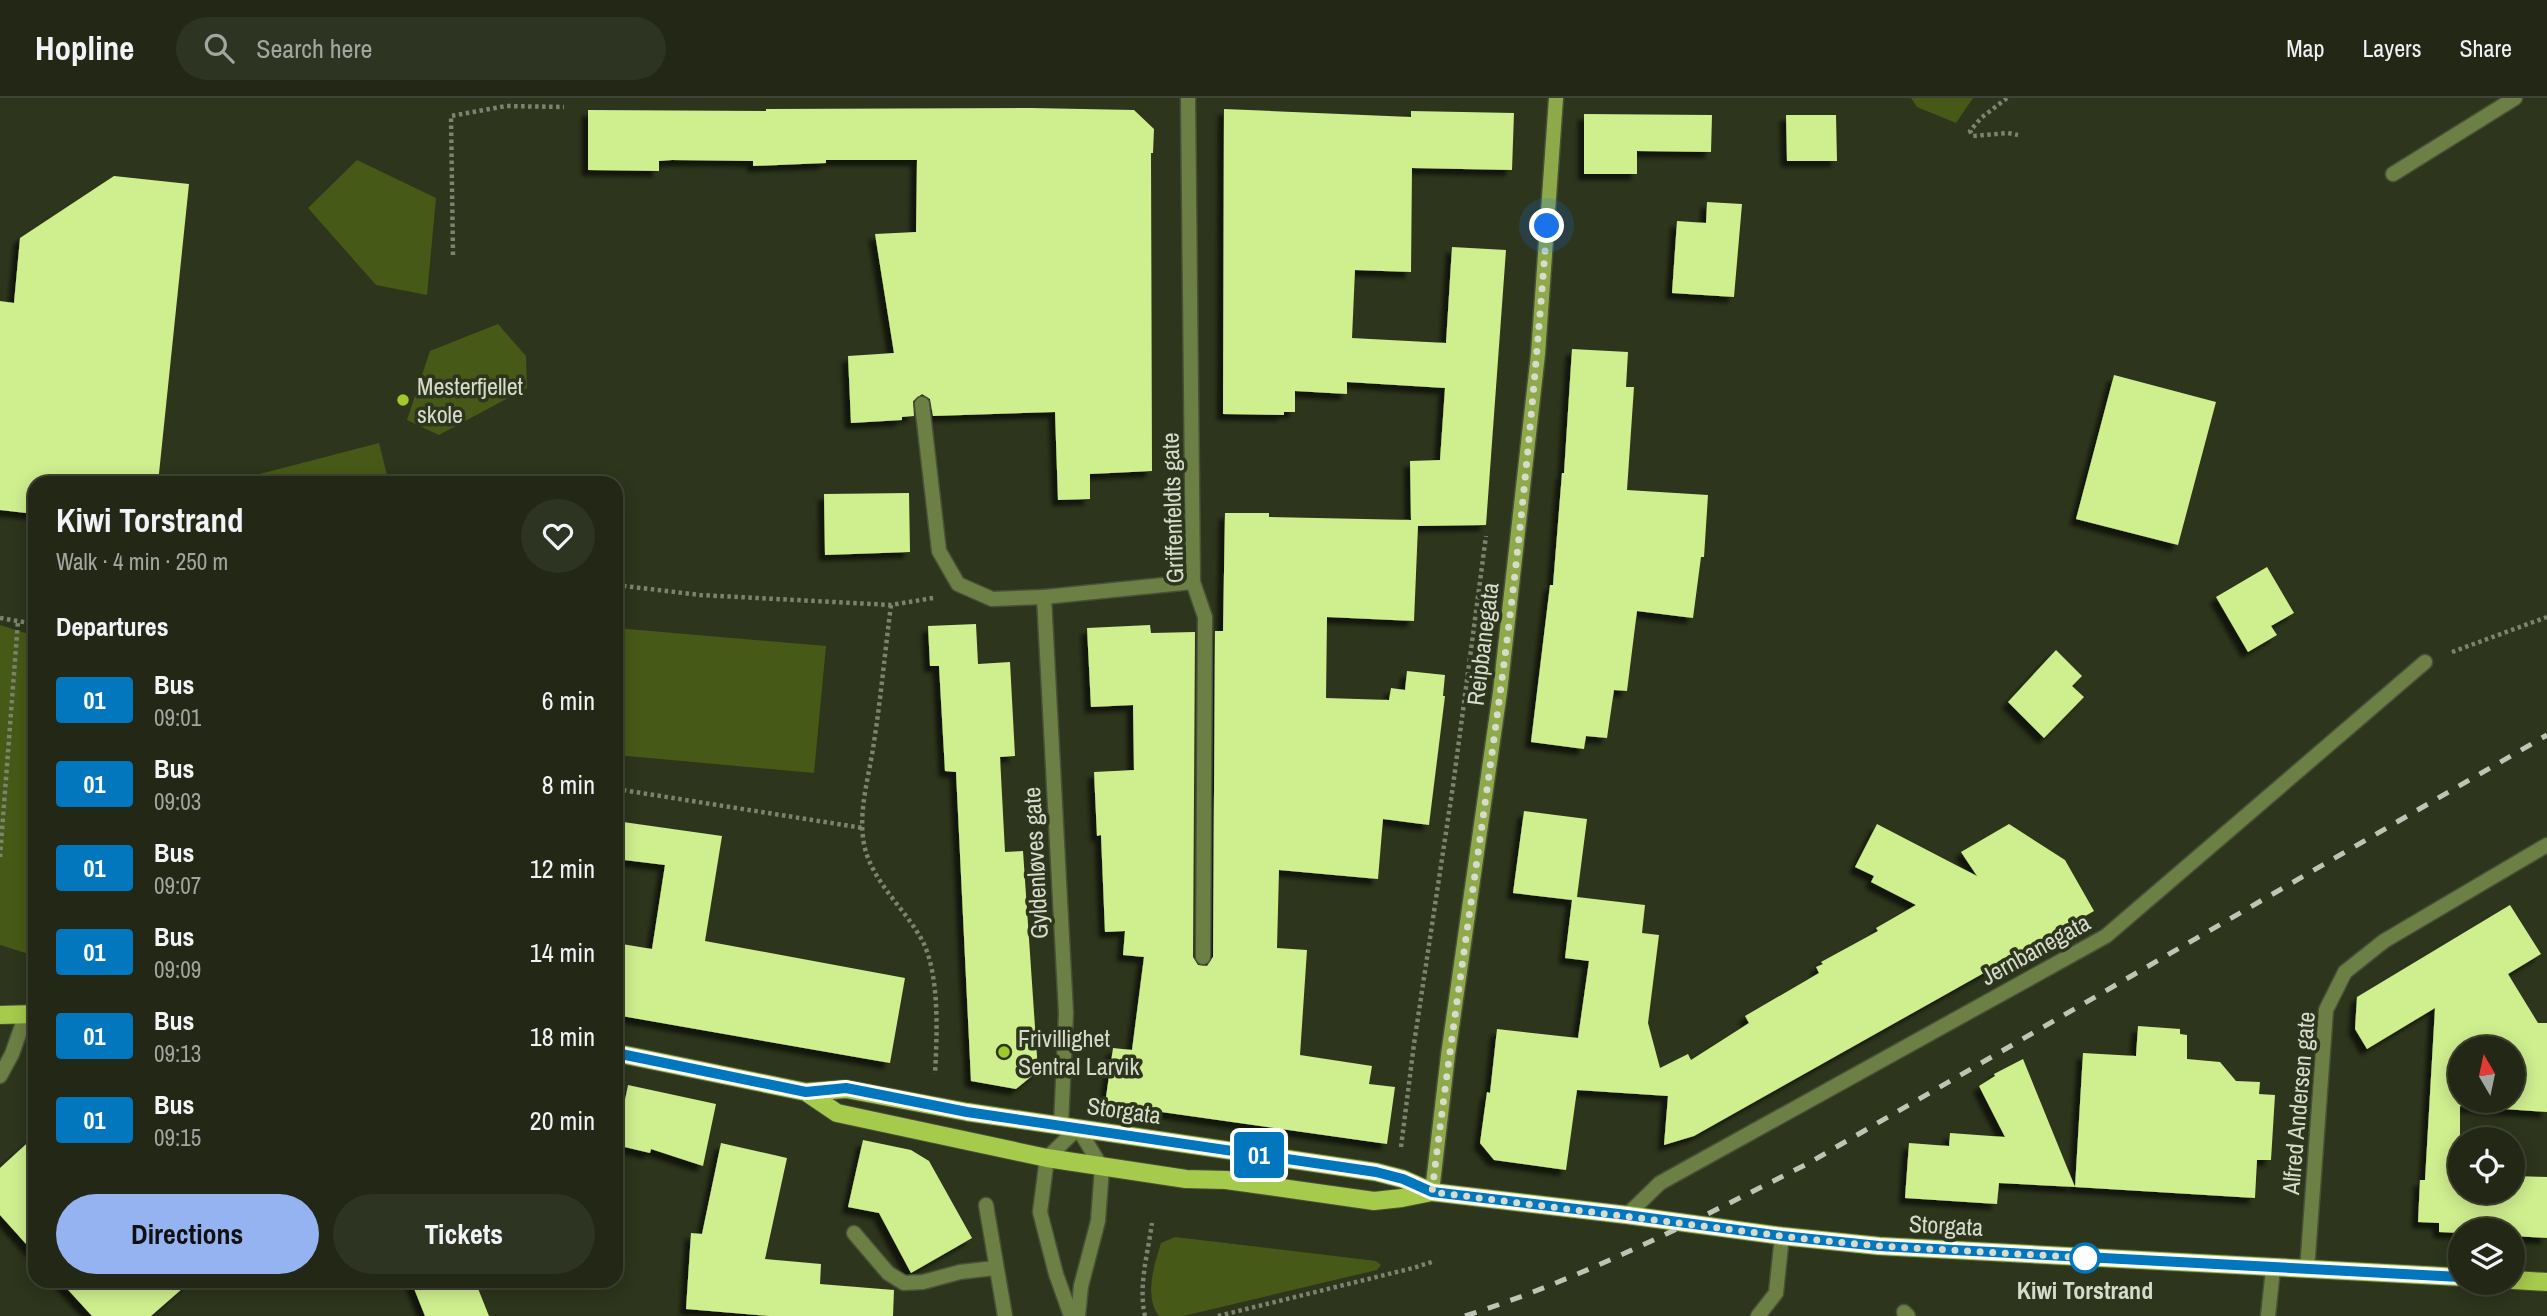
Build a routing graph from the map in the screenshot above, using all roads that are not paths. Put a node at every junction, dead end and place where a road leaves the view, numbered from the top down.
1 (1188, 98) edge
2 (1556, 98) edge
3 (2515, 98) edge
4 (2393, 174) dead end
5 (922, 404) dead end
6 (1193, 582) junction
7 (1044, 597) junction
8 (2425, 662) road end
9 (2547, 845) edge
10 (1203, 957) dead end
11 (0, 1001) edge
12 (28, 1013) edge
13 (28, 1014) edge
14 (0, 1015) edge
15 (28, 1020) edge
16 (623, 1054) edge
17 (0, 1076) edge
18 (806, 1092) junction
19 (1070, 1127) junction
20 (1047, 1157) junction
21 (1102, 1168) junction
22 (1432, 1192) junction
23 (986, 1205) dead end
24 (1627, 1215) junction
25 (854, 1233) dead end
26 (1782, 1236) junction
27 (995, 1268) junction
28 (2273, 1269) junction
29 (2307, 1270) junction
30 (2448, 1276) edge
31 (2525, 1281) edge
32 (2547, 1282) edge
33 (1005, 1316) edge
34 (1071, 1316) edge
35 (1078, 1316) edge
36 (1758, 1316) edge
37 (2269, 1316) edge

1 - 6 street, Griffenfeldts gate
2 - 22 main road, Reipbanegata
3 - 4 street
5 - 7 street
6 - 7 street
6 - 10 street, Griffenfeldts gate
7 - 19 street, Gyldenløves gate
8 - 24 street, Jernbanegata
9 - 29 street, Alfred Andersen gate
11 - 12 main road
13 - 14 main road
15 - 17 street
16 - 18 main road, Storgata
18 - 19 main road, Storgata
18 - 20 main road, Storgata
19 - 20 street
19 - 21 street
19 - 22 main road, Storgata
20 - 21 main road, Storgata
20 - 34 street
21 - 22 main road, Storgata
21 - 35 street
22 - 24 main road, Storgata
23 - 27 street
24 - 26 main road, Storgata
25 - 27 street
26 - 28 main road, Storgata
26 - 36 street
27 - 33 street
28 - 29 main road, Storgata
28 - 37 street
29 - 30 main road, Storgata
31 - 32 main road

